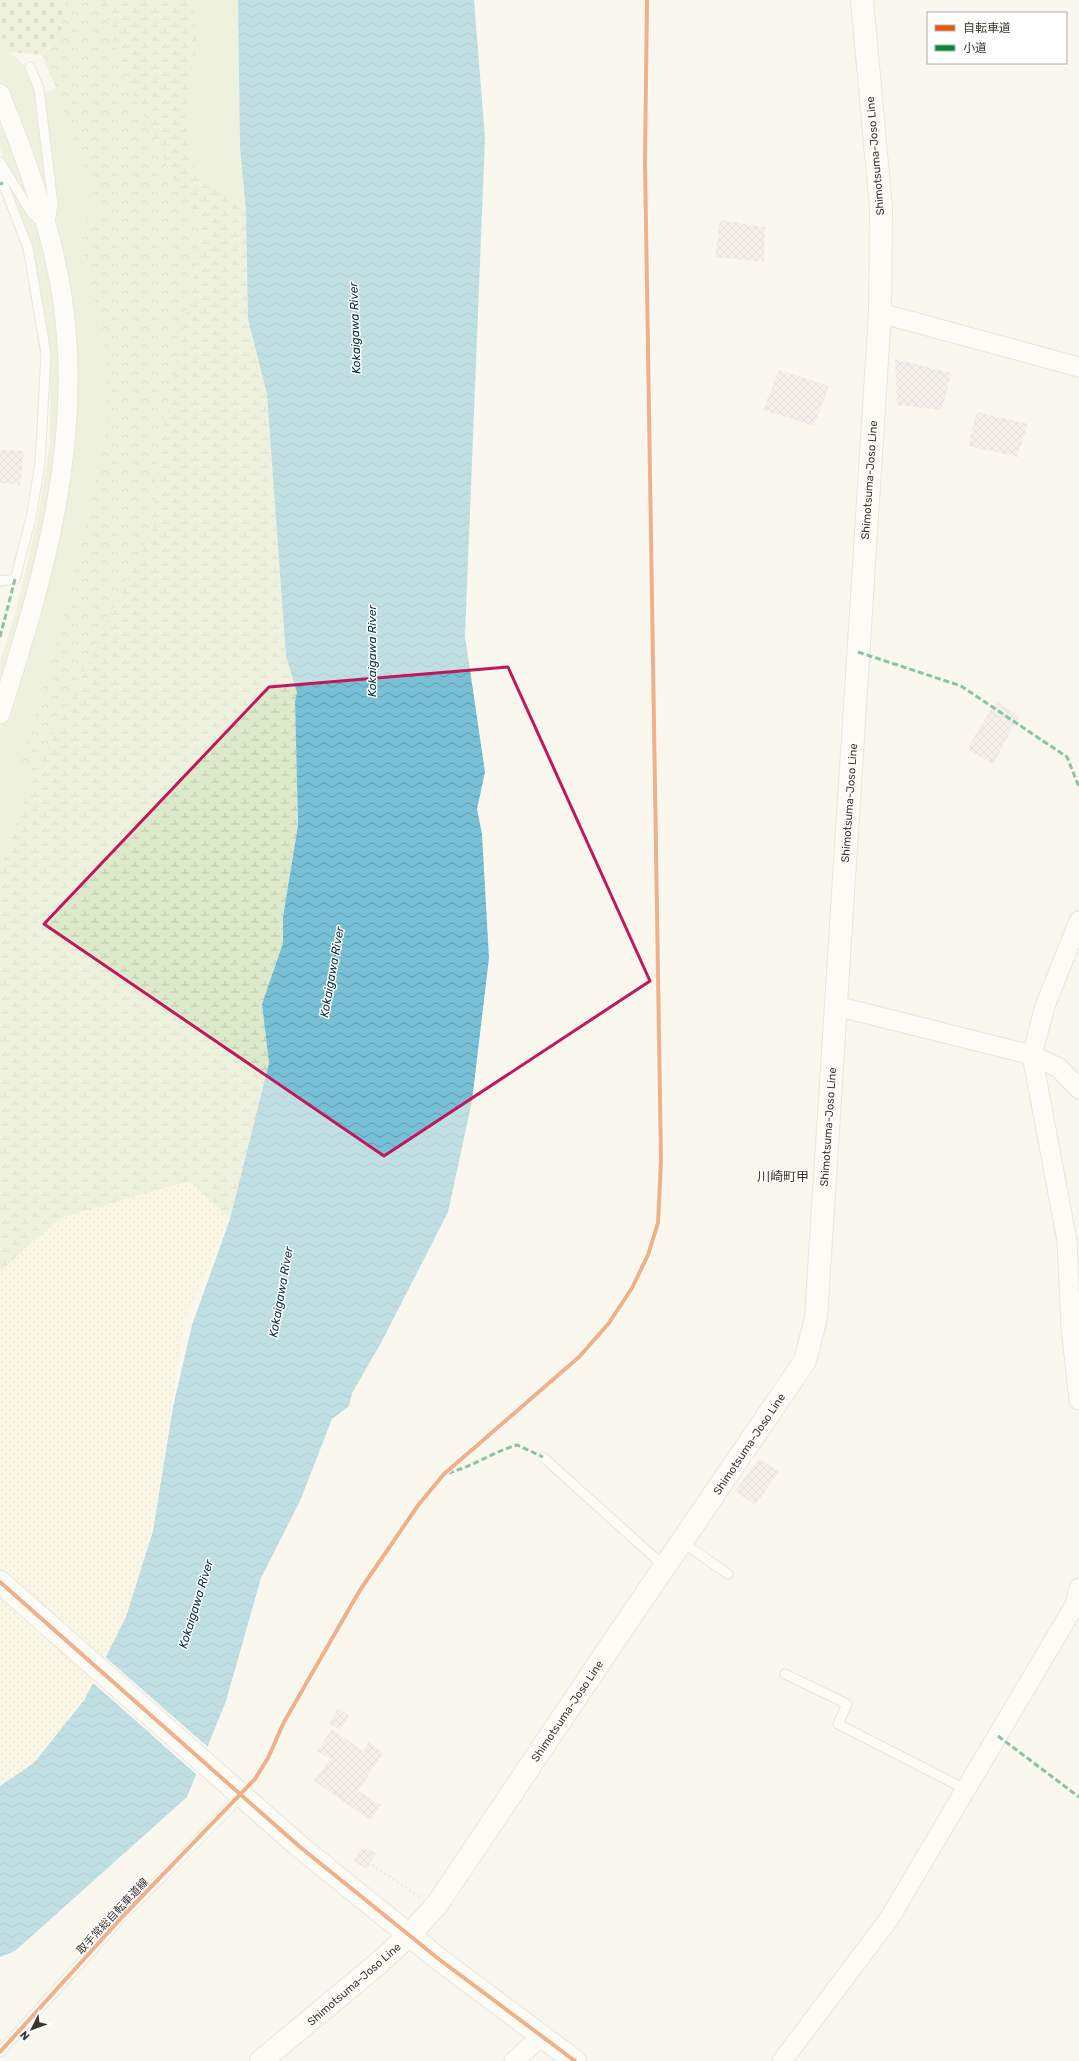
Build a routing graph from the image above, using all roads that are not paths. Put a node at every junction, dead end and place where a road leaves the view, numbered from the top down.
1 (862, 0) edge
2 (30, 67) dead end
3 (0, 94) edge
4 (0, 162) edge
5 (0, 170) edge
6 (48, 231) junction
7 (880, 313) junction
8 (1079, 367) edge
9 (0, 581) edge
10 (0, 714) edge
11 (1079, 920) edge
12 (836, 1006) junction
13 (1032, 1055) junction
14 (1079, 1089) edge
15 (1079, 1400) edge
16 (543, 1458) dead end
17 (682, 1542) junction
18 (665, 1567) junction
19 (728, 1574) dead end
20 (0, 1582) edge
21 (1078, 1598) edge
22 (785, 1674) dead end
23 (234, 1790) junction
24 (967, 1790) junction
25 (409, 1935) junction
26 (542, 2036) junction
27 (0, 2052) edge
28 (261, 2061) edge
29 (514, 2061) edge
30 (575, 2061) edge
31 (782, 2061) edge

1 - 7 main road, Shimotsuma-Joso Line
2 - 6 lane
3 - 6 street
4 - 6 lane
5 - 9 lane
6 - 10 street
7 - 8 street
7 - 12 main road, Shimotsuma-Joso Line
11 - 13 street
12 - 13 street
12 - 17 main road, Shimotsuma-Joso Line
13 - 14 street
13 - 15 street
16 - 18 lane
17 - 18 main road, Shimotsuma-Joso Line
17 - 19 lane
18 - 25 main road, Shimotsuma-Joso Line
20 - 23 main road
21 - 24 street
22 - 24 lane
23 - 25 main road
23 - 27 lane, 取手常総自転車道線
24 - 31 street
25 - 26 main road
25 - 28 main road, Shimotsuma-Joso Line
26 - 29 street
26 - 30 main road

